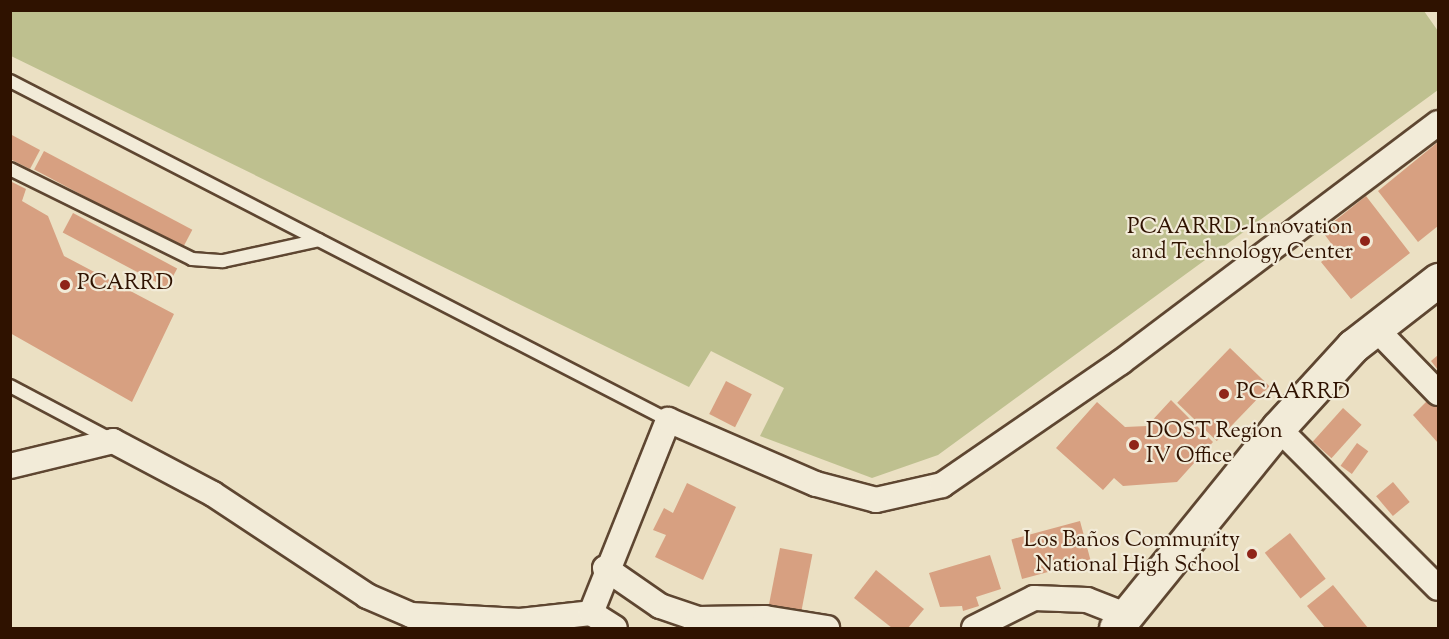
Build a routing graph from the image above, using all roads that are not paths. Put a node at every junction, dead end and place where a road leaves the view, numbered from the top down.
1 (10, 81) edge
2 (1438, 123) edge
3 (10, 169) edge
4 (319, 240) junction
5 (1438, 280) edge
6 (1376, 329) junction
7 (10, 386) edge
8 (1438, 393) edge
9 (668, 420) junction
10 (1278, 428) junction
11 (113, 441) junction
12 (10, 466) edge
13 (605, 568) junction
14 (1438, 588) edge
15 (591, 613) junction
16 (1122, 622) edge
17 (615, 628) edge
18 (827, 628) edge
19 (974, 628) edge

1 - 4 lane
2 - 9 street
3 - 4 lane
4 - 9 lane
5 - 6 main road
6 - 8 street
6 - 10 main road
7 - 11 lane
9 - 13 street
10 - 14 street
10 - 16 main road
11 - 12 street
11 - 15 street
13 - 15 street
13 - 18 street
15 - 17 street
16 - 19 street

